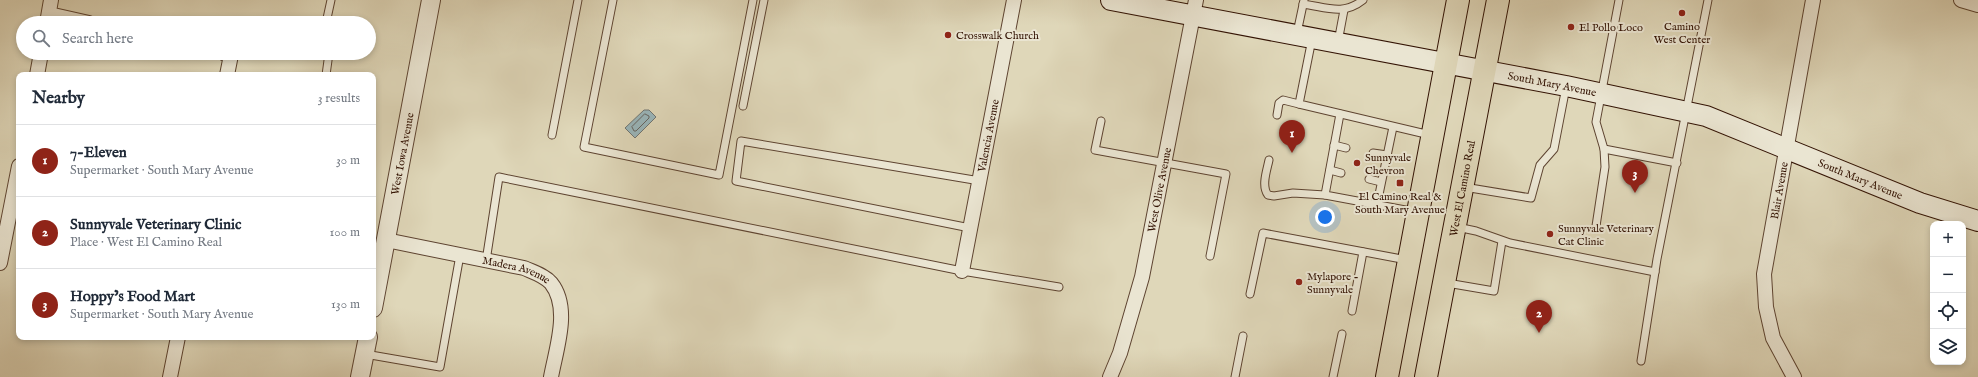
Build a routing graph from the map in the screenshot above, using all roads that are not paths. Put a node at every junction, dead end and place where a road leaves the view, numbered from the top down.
1 (51, 0) edge
2 (331, 0) edge
3 (431, 0) edge
4 (578, 0) edge
5 (613, 0) edge
6 (753, 0) edge
7 (764, 0) edge
8 (1014, 0) edge
9 (1112, 0) edge
10 (1363, 0) edge
11 (1458, 0) edge
12 (1498, 0) edge
13 (1619, 0) edge
14 (1708, 0) edge
15 (1813, 0) edge
16 (1961, 0) edge
17 (1304, 2) edge
18 (1978, 5) edge
19 (1195, 8) edge
20 (1344, 10) junction
21 (48, 16) edge
22 (328, 16) edge
23 (1304, 37) junction
24 (1338, 43) junction
25 (40, 60) edge
26 (227, 60) edge
27 (328, 60) edge
28 (1446, 64) junction
29 (1484, 71) junction
30 (38, 72) edge
31 (227, 72) edge
32 (326, 72) edge
33 (1566, 86) junction
34 (1600, 94) junction
35 (1299, 104) junction
36 (743, 106) dead end
37 (1686, 112) junction
38 (1340, 114) junction
39 (1277, 116) dead end
40 (1101, 122) dead end
41 (1393, 127) junction
42 (552, 135) dead end
43 (1432, 136) junction
44 (1334, 145) junction
45 (1786, 147) junction
46 (1346, 148) dead end
47 (1604, 149) junction
48 (1373, 153) dead end
49 (1387, 155) junction
50 (1269, 160) dead end
51 (1164, 162) junction
52 (1677, 163) junction
53 (1330, 170) junction
54 (1341, 173) dead end
55 (1368, 179) dead end
56 (16, 181) edge
57 (980, 181) junction
58 (1381, 182) junction
59 (1462, 186) junction
60 (1325, 195) junction
61 (1377, 204) junction
62 (1418, 213) junction
63 (1978, 221) edge
64 (1596, 226) dead end
65 (1454, 227) junction
66 (970, 228) junction
67 (382, 240) junction
68 (1502, 241) junction
69 (1363, 252) junction
70 (460, 255) junction
71 (1210, 256) dead end
72 (486, 260) junction
73 (1409, 261) junction
74 (0, 264) edge
75 (962, 271) junction
76 (1655, 272) junction
77 (1444, 282) junction
78 (376, 285) edge
79 (1059, 287) dead end
80 (1250, 294) dead end
81 (1352, 311) dead end
82 (1342, 334) dead end
83 (1243, 336) dead end
84 (177, 340) edge
85 (366, 346) edge
86 (1641, 361) dead end
87 (170, 377) edge
88 (360, 377) edge
89 (551, 377) edge
90 (1110, 377) edge
91 (1235, 377) edge
92 (1333, 377) edge
93 (1387, 377) edge
94 (1426, 377) edge
95 (1794, 377) edge

1 - 21 street
2 - 22 lane
3 - 67 street, West Iowa Avenue
4 - 42 lane
5 - 6 lane
7 - 36 lane
8 - 57 street, Valencia Avenue
9 - 19 main road, South Mary Avenue
10 - 20 lane
11 - 28 main road
12 - 29 main road, West El Camino Real
13 - 34 lane
14 - 37 lane
15 - 45 street, Blair Avenue
16 - 18 street
17 - 20 lane
17 - 23 lane
19 - 23 main road, South Mary Avenue
19 - 51 street, West Olive Avenue
20 - 24 lane
23 - 24 main road, South Mary Avenue
23 - 35 lane
24 - 28 main road, South Mary Avenue
25 - 30 street
26 - 31 street
27 - 32 lane
28 - 29 main road, South Mary Avenue
28 - 43 main road
29 - 33 main road, South Mary Avenue
29 - 59 main road, West El Camino Real
33 - 34 main road, South Mary Avenue
33 - 59 lane
34 - 37 main road, South Mary Avenue
34 - 47 lane
35 - 38 lane
35 - 39 lane
37 - 45 main road, South Mary Avenue
37 - 52 lane
38 - 41 lane
38 - 44 lane
40 - 51 lane
41 - 43 lane
41 - 49 lane
43 - 62 main road
44 - 46 lane
44 - 53 lane
45 - 63 main road, South Mary Avenue
45 - 95 street, Blair Avenue
47 - 52 lane
47 - 64 lane
48 - 49 lane
49 - 58 lane
50 - 60 lane
51 - 71 lane
51 - 90 street, West Olive Avenue
52 - 76 lane
53 - 54 lane
53 - 60 lane
55 - 58 lane
56 - 74 street
57 - 66 street, Valencia Avenue
57 - 66 lane
58 - 61 lane
59 - 65 main road, West El Camino Real
60 - 61 lane
61 - 62 lane
62 - 73 main road
65 - 68 lane
65 - 77 main road, West El Camino Real
66 - 75 street, Valencia Avenue
67 - 70 street, Madera Avenue
67 - 78 street, West Iowa Avenue
68 - 76 lane
68 - 77 lane
69 - 73 lane
69 - 80 lane
69 - 81 lane
70 - 72 street, Madera Avenue
70 - 85 lane
72 - 75 lane
72 - 89 street, Madera Avenue
73 - 93 main road
75 - 79 lane
76 - 86 lane
77 - 94 main road, West El Camino Real
82 - 92 lane
83 - 91 lane
84 - 87 street
85 - 88 street

